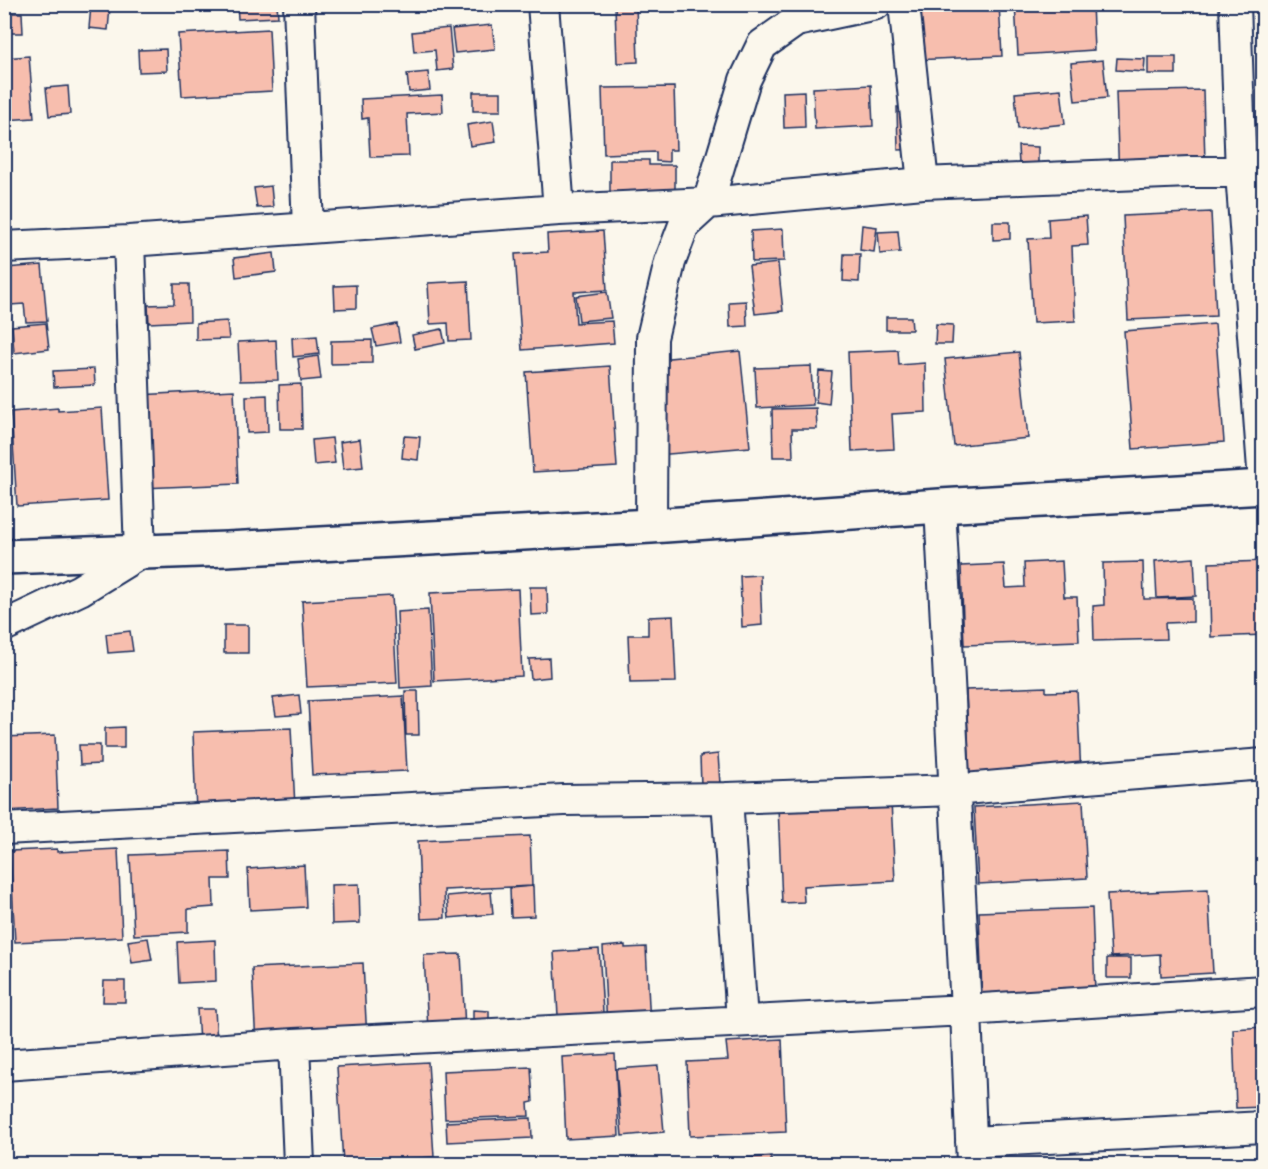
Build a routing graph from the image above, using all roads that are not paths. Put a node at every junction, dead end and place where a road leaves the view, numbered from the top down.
1 (299, 4) edge
2 (543, 4) edge
3 (876, 4) edge
4 (904, 4) edge
5 (1235, 4) edge
6 (1252, 173) edge
7 (923, 183) junction
8 (708, 203) junction
9 (559, 210) junction
10 (308, 228) junction
11 (129, 241) junction
12 (4, 247) edge
13 (1263, 485) edge
14 (940, 506) junction
15 (651, 526) junction
16 (140, 553) junction
17 (4, 557) edge
18 (4, 626) edge
19 (1263, 764) edge
20 (954, 790) junction
21 (727, 798) junction
22 (4, 829) edge
23 (1263, 991) edge
24 (966, 1010) junction
25 (742, 1021) junction
26 (294, 1044) junction
27 (4, 1065) edge
28 (1263, 1128) edge
29 (971, 1153) edge
30 (299, 1164) edge

1 - 10 street
2 - 9 street
3 - 8 street
4 - 7 street
5 - 6 street
6 - 7 street
6 - 13 street
7 - 8 street
8 - 9 street
8 - 15 street
9 - 10 street
10 - 11 street
11 - 12 street
11 - 16 street
13 - 14 street
14 - 15 street
14 - 20 street
15 - 16 street
16 - 17 street
16 - 18 street
19 - 20 street
20 - 21 street
20 - 24 street
21 - 22 street
21 - 25 street
23 - 24 street
24 - 25 street
24 - 29 street
25 - 26 street
26 - 27 street
26 - 30 street
28 - 29 street

